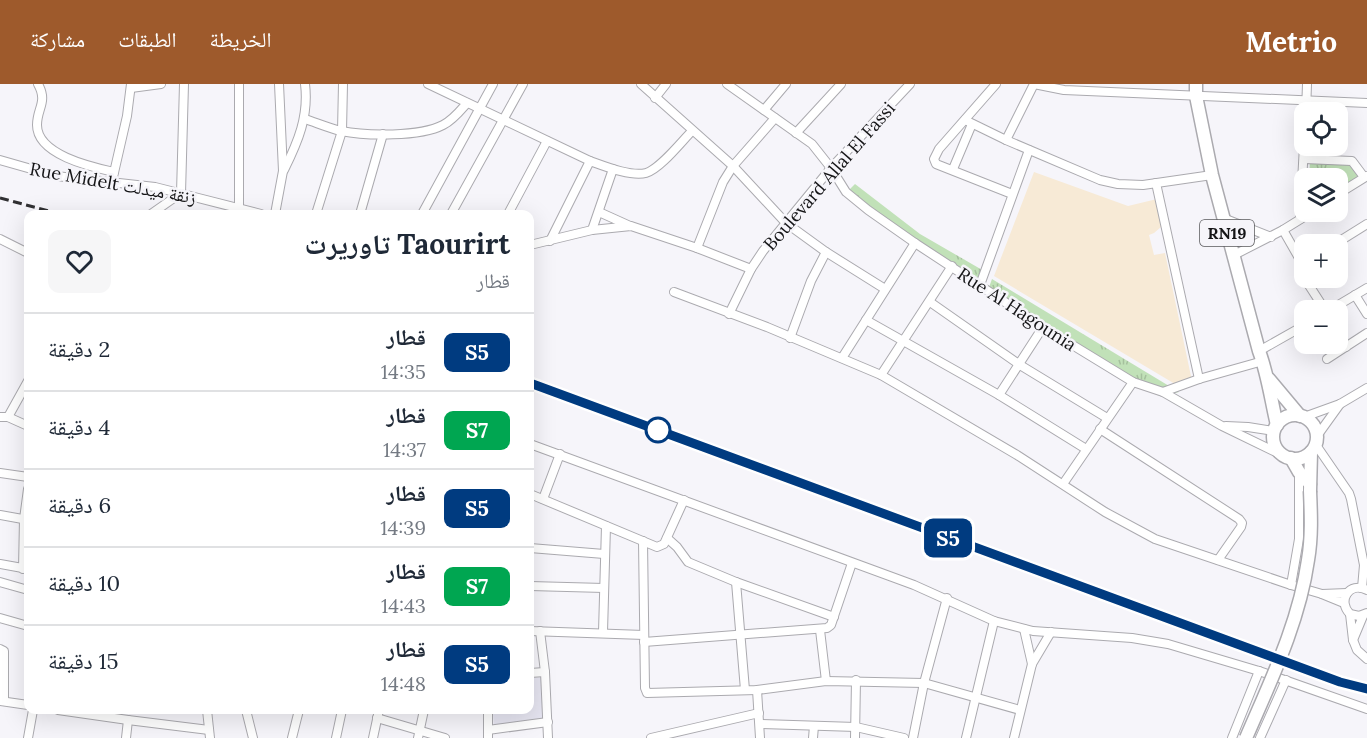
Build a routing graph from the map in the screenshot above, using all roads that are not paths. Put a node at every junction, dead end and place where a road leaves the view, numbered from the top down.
1 (38, 84) edge
2 (161, 84) edge
3 (184, 84) edge
4 (239, 84) edge
5 (279, 84) edge
6 (305, 84) edge
7 (343, 84) edge
8 (428, 84) edge
9 (493, 84) edge
10 (523, 84) edge
11 (641, 84) edge
12 (666, 84) edge
13 (727, 84) edge
14 (786, 84) edge
15 (841, 84) edge
16 (910, 84) edge
17 (996, 84) edge
18 (1034, 84) edge
19 (1307, 84) edge
20 (131, 86) edge
21 (1196, 90) edge
22 (655, 98) junction
23 (1306, 99) junction
24 (467, 103) junction
25 (1367, 103) edge
26 (479, 108) junction
27 (764, 110) junction
28 (775, 118) junction
29 (305, 119) junction
30 (503, 120) junction
31 (968, 122) junction
32 (342, 131) junction
33 (692, 131) junction
34 (796, 133) junction
35 (383, 134) junction
36 (1006, 140) junction
37 (547, 141) junction
38 (1029, 150) junction
39 (1304, 156) edge
40 (1304, 159) junction
41 (0, 160) edge
42 (590, 161) junction
43 (733, 166) junction
44 (831, 168) junction
45 (1303, 168) edge
46 (613, 169) junction
47 (953, 169) junction
48 (283, 171) junction
49 (1212, 175) junction
50 (113, 176) junction
51 (1365, 177) edge
52 (1156, 183) junction
53 (1348, 188) edge
54 (181, 192) junction
55 (1012, 194) junction
56 (239, 208) junction
57 (156, 210) edge
58 (246, 210) edge
59 (276, 210) edge
60 (317, 210) edge
61 (361, 210) edge
62 (424, 210) edge
63 (453, 210) edge
64 (510, 210) edge
65 (599, 212) junction
66 (1223, 218) junction
67 (1295, 222) edge
68 (786, 223) junction
69 (1367, 224) edge
70 (631, 226) junction
71 (592, 230) junction
72 (1283, 230) junction
73 (1348, 236) edge
74 (1271, 237) junction
75 (0, 239) edge
76 (549, 241) junction
77 (915, 243) junction
78 (534, 244) edge
79 (697, 248) junction
80 (1294, 248) edge
81 (24, 251) edge
82 (826, 252) junction
83 (1234, 255) junction
84 (952, 266) junction
85 (751, 269) junction
86 (980, 285) junction
87 (1367, 288) edge
88 (885, 289) junction
89 (674, 292) dead end
90 (1355, 295) junction
91 (1347, 300) edge
92 (930, 302) junction
93 (729, 314) junction
94 (1367, 314) edge
95 (866, 320) junction
96 (1043, 327) junction
97 (1294, 333) edge
98 (1367, 333) edge
99 (790, 338) junction
100 (904, 342) junction
101 (1348, 345) edge
102 (1334, 354) edge
103 (1261, 356) junction
104 (842, 358) junction
105 (1327, 359) dead end
106 (1020, 365) junction
107 (881, 375) junction
108 (1199, 379) junction
109 (1269, 379) junction
110 (1133, 382) junction
111 (24, 387) edge
112 (1367, 388) edge
113 (1163, 392) junction
114 (999, 395) junction
115 (1340, 404) junction
116 (4, 417) edge
117 (1302, 417) junction
118 (1107, 418) junction
119 (24, 424) edge
120 (1222, 426) junction
121 (1276, 428) junction
122 (1100, 429) junction
123 (1315, 444) junction
124 (534, 445) edge
125 (1086, 449) junction
126 (560, 454) junction
127 (1287, 457) junction
128 (1299, 472) junction
129 (0, 473) edge
130 (24, 476) edge
131 (1063, 484) junction
132 (1310, 488) junction
133 (534, 496) edge
134 (543, 499) junction
135 (684, 500) junction
136 (0, 516) edge
137 (24, 520) edge
138 (606, 526) junction
139 (667, 538) junction
140 (643, 541) junction
141 (534, 548) edge
142 (604, 554) junction
143 (1218, 560) junction
144 (852, 563) junction
145 (0, 564) edge
146 (24, 569) edge
147 (0, 582) edge
148 (736, 582) junction
149 (1291, 585) junction
150 (534, 586) edge
151 (604, 588) junction
152 (24, 589) edge
153 (1364, 589) edge
154 (1347, 593) junction
155 (1322, 594) junction
156 (947, 598) junction
157 (1344, 603) junction
158 (1350, 614) junction
159 (1365, 614) edge
160 (834, 617) junction
161 (0, 618) edge
162 (994, 621) junction
163 (24, 625) edge
164 (1024, 629) junction
165 (820, 630) junction
166 (534, 631) edge
167 (540, 632) junction
168 (603, 632) junction
169 (1051, 632) junction
170 (740, 636) junction
171 (644, 638) junction
172 (1353, 640) junction
173 (0, 649) edge
174 (1367, 658) edge
175 (1032, 664) junction
176 (1259, 671) junction
177 (545, 672) junction
178 (534, 673) edge
179 (856, 680) junction
180 (1286, 680) junction
181 (826, 681) junction
182 (924, 683) junction
183 (745, 690) junction
184 (757, 690) junction
185 (975, 697) junction
186 (2, 701) edge
187 (24, 704) edge
188 (1367, 709) edge
189 (1020, 710) junction
190 (759, 713) junction
191 (32, 714) edge
192 (91, 714) edge
193 (207, 714) edge
194 (247, 714) edge
195 (298, 714) edge
196 (341, 714) edge
197 (378, 714) edge
198 (423, 714) edge
199 (488, 714) edge
200 (377, 718) junction
201 (128, 720) junction
202 (548, 722) junction
203 (760, 724) junction
204 (813, 726) junction
205 (856, 727) junction
206 (209, 734) edge
207 (488, 734) edge
208 (419, 735) edge
209 (28, 738) edge
210 (126, 738) edge
211 (253, 738) edge
212 (292, 738) edge
213 (336, 738) edge
214 (373, 738) edge
215 (445, 738) edge
216 (548, 738) edge
217 (651, 738) edge
218 (760, 738) edge
219 (813, 738) edge
220 (855, 738) edge
221 (904, 738) edge
222 (913, 738) edge
223 (966, 738) edge
224 (1014, 738) edge
225 (1232, 738) edge
226 (1246, 738) edge
227 (1260, 738) edge

1 - 50 street
2 - 20 street
3 - 54 street
4 - 56 street
5 - 48 street
6 - 29 street
7 - 32 street
8 - 24 street
9 - 26 street
10 - 30 street
11 - 22 street
12 - 22 street
13 - 27 street, Rue Al Hagounia
14 - 27 street
15 - 34 street
16 - 44 street, Boulevard Allal El Fassi
17 - 31 street
18 - 21 street
18 - 36 street
19 - 23 street
20 - 50 street
21 - 23 street
21 - 49 main road, RN19
22 - 33 street
23 - 25 street
24 - 26 street
24 - 35 street
26 - 30 street
26 - 62 street
27 - 28 street, Rue Al Hagounia
28 - 34 street, Rue Al Hagounia
28 - 43 street
29 - 32 street
29 - 48 street
30 - 37 street
30 - 63 street
31 - 36 street
31 - 47 street
31 - 47 street
32 - 35 street
32 - 60 street
33 - 43 street
33 - 46 street
34 - 44 street, Rue Al Hagounia
35 - 61 street
36 - 38 street
37 - 42 street
37 - 64 street
38 - 52 street
38 - 55 street
39 - 40 street
40 - 45 street
40 - 51 street
41 - 50 street, Rue Midelt زنقة ميدلت
42 - 46 street
42 - 76 street
43 - 68 street
43 - 79 street
44 - 68 street, Boulevard Allal El Fassi
44 - 77 street, Rue Al Hagounia
46 - 65 street
47 - 55 street
48 - 59 street
49 - 52 street
49 - 66 main road, RN19
50 - 54 street, Rue Midelt زنقة ميدلت
51 - 53 street
52 - 108 street
54 - 56 street, Rue Midelt زنقة ميدلت
54 - 57 street
55 - 86 street
56 - 58 street, Rue Midelt زنقة ميدلت
65 - 70 street
65 - 71 street
66 - 74 street
66 - 83 main road, RN19
67 - 72 street
68 - 82 street
68 - 85 street, Boulevard Allal El Fassi
69 - 73 street
70 - 71 street
70 - 79 street
71 - 76 street
72 - 74 street
72 - 80 street
74 - 83 street
75 - 81 street
76 - 78 street
77 - 84 street, Rue Al Hagounia
77 - 88 street
79 - 85 street
82 - 88 street
82 - 99 street
83 - 103 main road, RN19
84 - 86 street, Rue Al Hagounia
84 - 92 street
85 - 93 street, Boulevard Allal El Fassi
86 - 96 street, Rue Al Hagounia
87 - 90 street
88 - 95 street
89 - 93 street
90 - 91 street
90 - 94 street
92 - 100 street
92 - 106 street
93 - 99 street
95 - 100 street
95 - 104 street
96 - 106 street
96 - 110 street, Rue Al Hagounia
97 - 103 street
98 - 101 street
99 - 104 street
100 - 107 street
100 - 114 street
102 - 105 street
103 - 108 street
103 - 109 main road, RN19
104 - 107 street
106 - 114 street
106 - 118 street
107 - 131 street
108 - 113 street
109 - 117 main road, RN19
109 - 121 main road, RN19
110 - 113 street, Rue Al Hagounia
110 - 118 street
111 - 116 street
112 - 115 street
113 - 120 street, Rue Al Hagounia
114 - 125 street
115 - 117 street
115 - 123 street
116 - 119 street
117 - 121 main road
117 - 123 main road, RN19
118 - 122 street
120 - 121 street
120 - 127 street, Rue Al Hagounia
121 - 127 main road, RN19
122 - 125 street
122 - 143 street
123 - 127 main road
123 - 132 main road
123 - 153 street
124 - 126 street
125 - 131 street
126 - 134 street
126 - 135 street
127 - 128 main road, RN19
128 - 132 main road, RN19
128 - 149 street
129 - 130 street
131 - 143 street
132 - 226 main road, bridge
133 - 134 street
134 - 138 street
135 - 139 street
135 - 144 street
136 - 137 street
138 - 140 street
138 - 142 street
139 - 140 street
139 - 148 street
140 - 171 street
141 - 142 street
142 - 151 street
143 - 149 street
144 - 156 street
144 - 160 street
145 - 146 street
147 - 152 street
148 - 160 street
148 - 170 street
149 - 155 street
150 - 151 street
151 - 168 street
153 - 154 street
154 - 155 street
154 - 157 street
155 - 157 street
156 - 162 street
156 - 182 street
157 - 158 street
158 - 159 street
158 - 172 street
159 - 172 street
160 - 165 street
161 - 163 street
162 - 164 street
162 - 185 street
164 - 169 street
164 - 175 street
165 - 170 street
165 - 181 street
166 - 167 street
167 - 168 street
167 - 177 street
168 - 171 street
169 - 175 street
169 - 176 street
170 - 171 street
170 - 183 street
171 - 183 street
172 - 174 street
173 - 186 street
175 - 189 street
176 - 180 street
176 - 225 street
177 - 178 street
177 - 202 street
179 - 181 street
179 - 182 street
179 - 205 street
180 - 188 street
180 - 227 street
181 - 184 street
182 - 185 street
182 - 222 street
183 - 184 street
184 - 190 street
185 - 189 street
185 - 223 street
186 - 187 street
189 - 224 street
190 - 203 street
190 - 217 street
191 - 209 street
192 - 201 street
193 - 206 street
194 - 211 street
195 - 212 street
196 - 213 street
197 - 200 street
198 - 208 street
199 - 207 street
200 - 208 street
200 - 214 street
201 - 206 street
201 - 210 street
202 - 207 street
202 - 216 street
203 - 204 street
203 - 218 street
204 - 205 street
204 - 219 street
205 - 220 street
205 - 221 street
208 - 215 street

